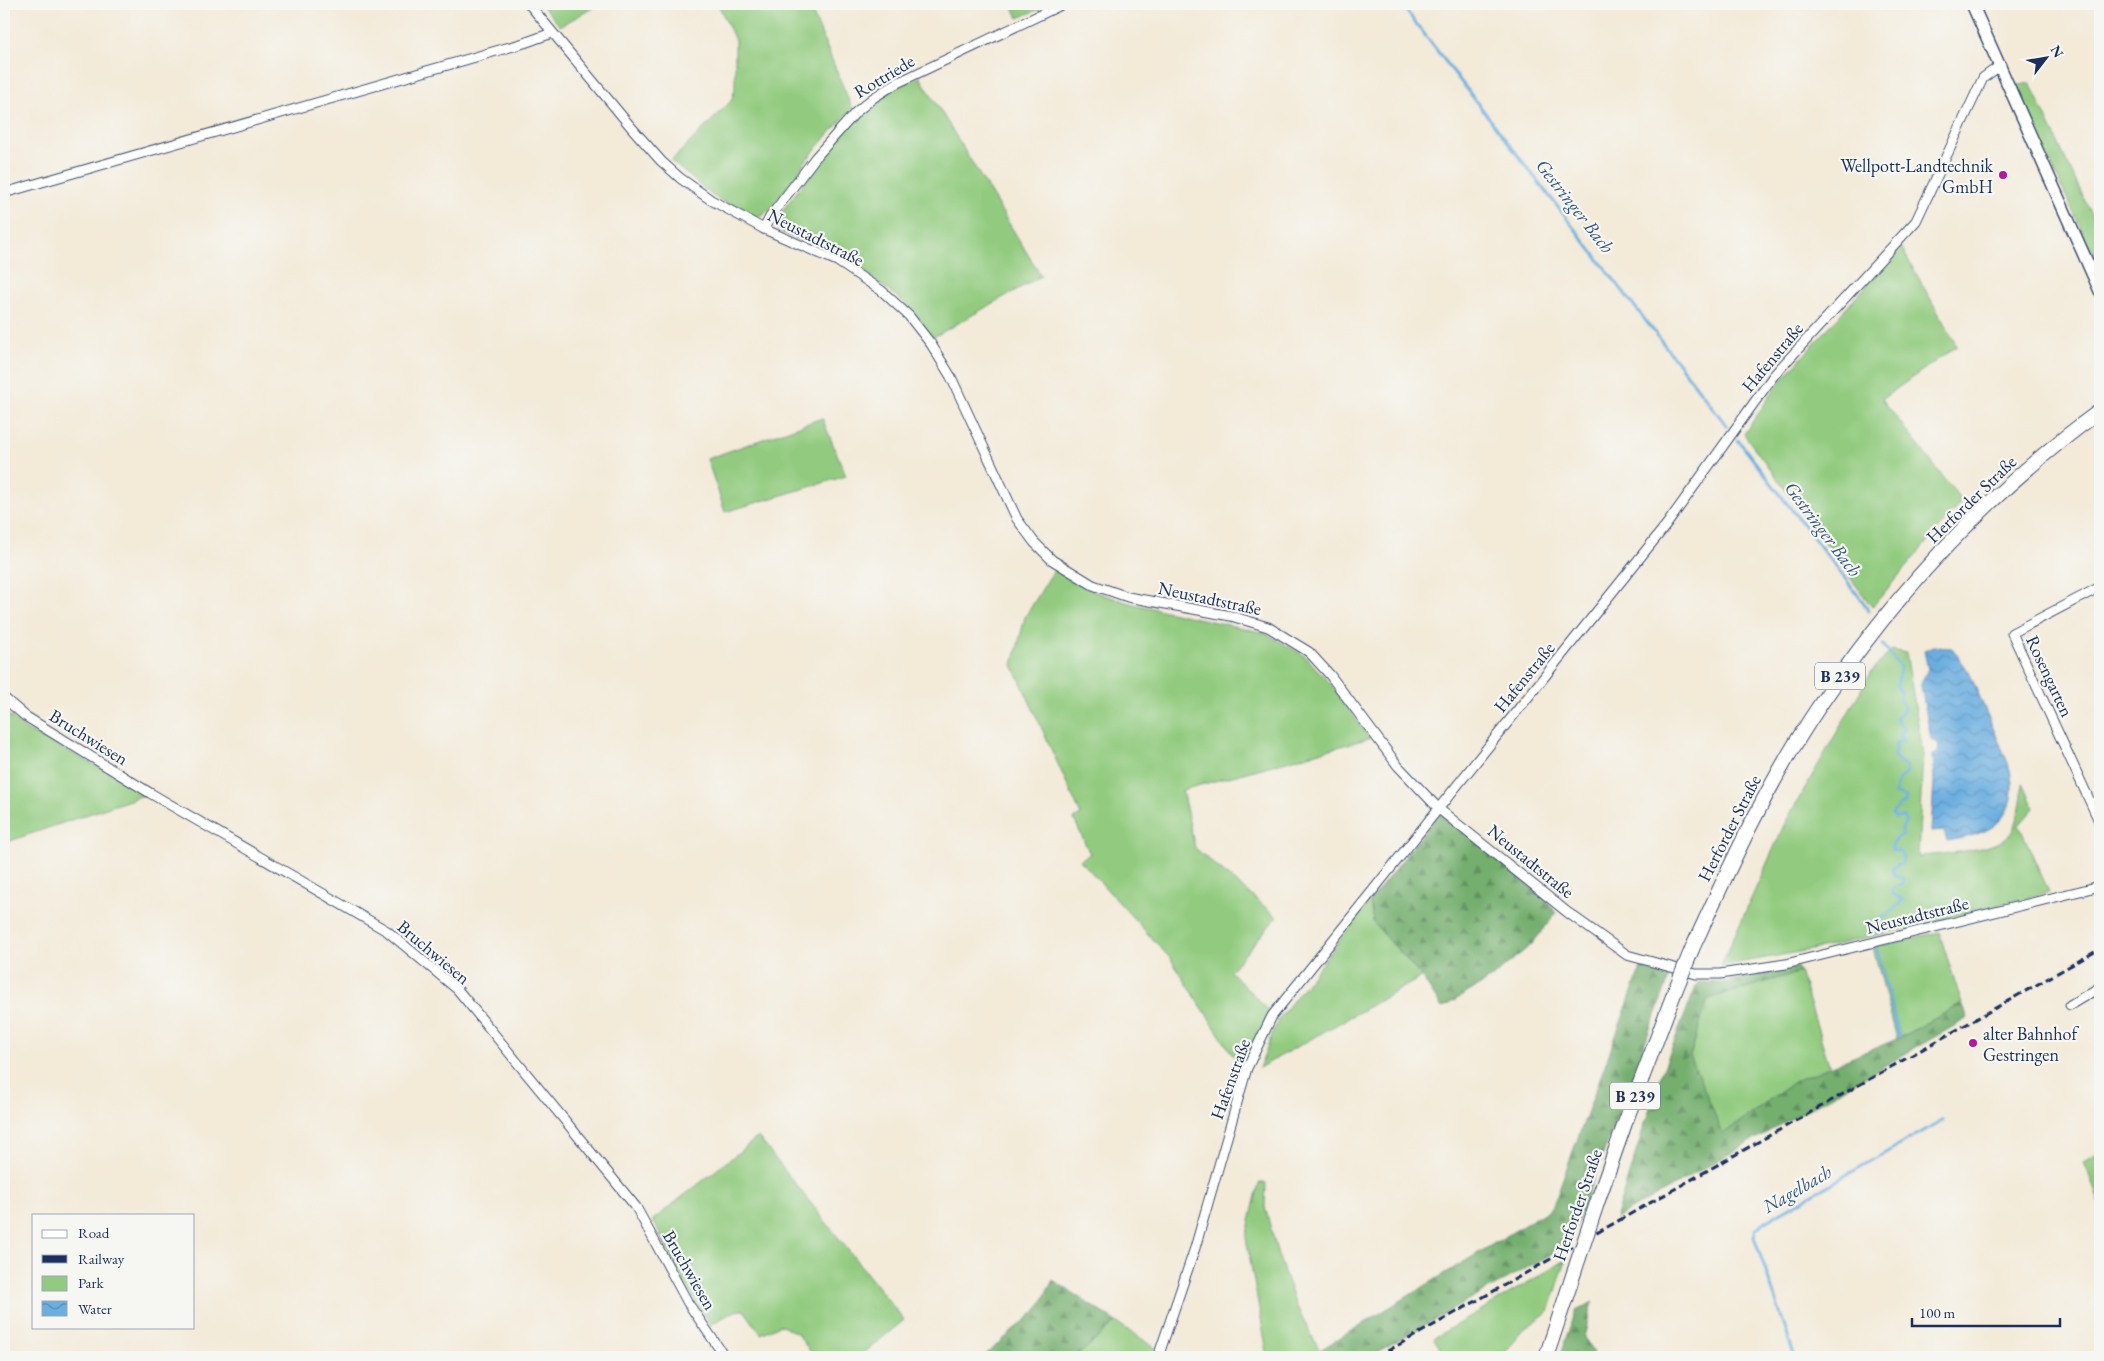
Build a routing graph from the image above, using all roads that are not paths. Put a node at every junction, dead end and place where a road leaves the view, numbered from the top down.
1 (529, 4) edge
2 (1063, 4) edge
3 (1972, 4) edge
4 (552, 33) junction
5 (2001, 65) junction
6 (4, 193) edge
7 (764, 229) junction
8 (2097, 279) edge
9 (2100, 291) edge
10 (2100, 412) edge
11 (2100, 586) edge
12 (4, 698) edge
13 (1439, 809) junction
14 (2100, 823) edge
15 (2100, 886) edge
16 (2100, 987) edge
17 (2070, 1005) dead end
18 (725, 1357) edge
19 (1158, 1357) edge
20 (1546, 1357) edge

1 - 4 street, Neustadtstraße
2 - 7 street, Rottriede
3 - 5 main road
4 - 6 street
4 - 7 street, Neustadtstraße
5 - 8 main road
5 - 13 street, Hafenstraße
7 - 13 street, Neustadtstraße
8 - 9 main road
10 - 20 main road, Herforder Straße / B 239, bridge
11 - 14 street, Rosengarten
12 - 18 street, Bruchwiesen
13 - 15 street, Neustadtstraße
13 - 19 street, Hafenstraße
16 - 17 street

